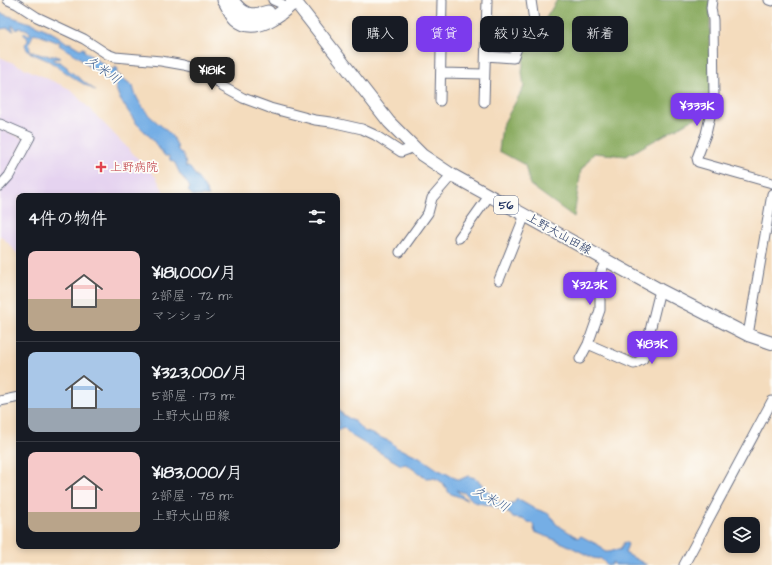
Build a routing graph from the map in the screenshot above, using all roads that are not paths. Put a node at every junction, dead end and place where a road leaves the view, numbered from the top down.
1 (8, 0) edge
2 (224, 0) edge
3 (232, 0) edge
4 (442, 0) edge
5 (487, 0) edge
6 (531, 0) edge
7 (712, 0) edge
8 (769, 0) edge
9 (772, 0) edge
10 (289, 1) edge
11 (486, 56) junction
12 (441, 73) junction
13 (484, 74) junction
14 (440, 101) dead end
15 (484, 102) dead end
16 (0, 124) edge
17 (413, 145) junction
18 (452, 174) junction
19 (772, 183) edge
20 (0, 186) edge
21 (772, 194) edge
22 (489, 196) junction
23 (525, 215) junction
24 (458, 238) dead end
25 (400, 252) dead end
26 (606, 260) junction
27 (499, 280) dead end
28 (660, 290) junction
29 (748, 335) junction
30 (772, 343) edge
31 (588, 344) junction
32 (580, 359) dead end
33 (16, 398) edge
34 (0, 401) edge
35 (772, 401) edge
36 (684, 565) edge

1 - 17 street
2 - 10 highway
3 - 10 highway
4 - 12 street
5 - 11 street
6 - 11 street
7 - 19 street
8 - 9 street
10 - 17 main road, 上野大山田線 / 56
11 - 13 street
12 - 13 street
12 - 14 street
13 - 15 street
16 - 20 street
17 - 18 main road, 上野大山田線 / 56
18 - 22 main road, 上野大山田線 / 56
18 - 25 street
21 - 29 street
22 - 23 main road, 上野大山田線 / 56
22 - 24 street
23 - 26 main road, 上野大山田線 / 56
23 - 27 street
26 - 28 main road, 上野大山田線 / 56
26 - 31 street
28 - 29 main road, 上野大山田線 / 56
28 - 31 street
29 - 30 main road, 上野大山田線 / 56
31 - 32 street
33 - 34 street
35 - 36 street

